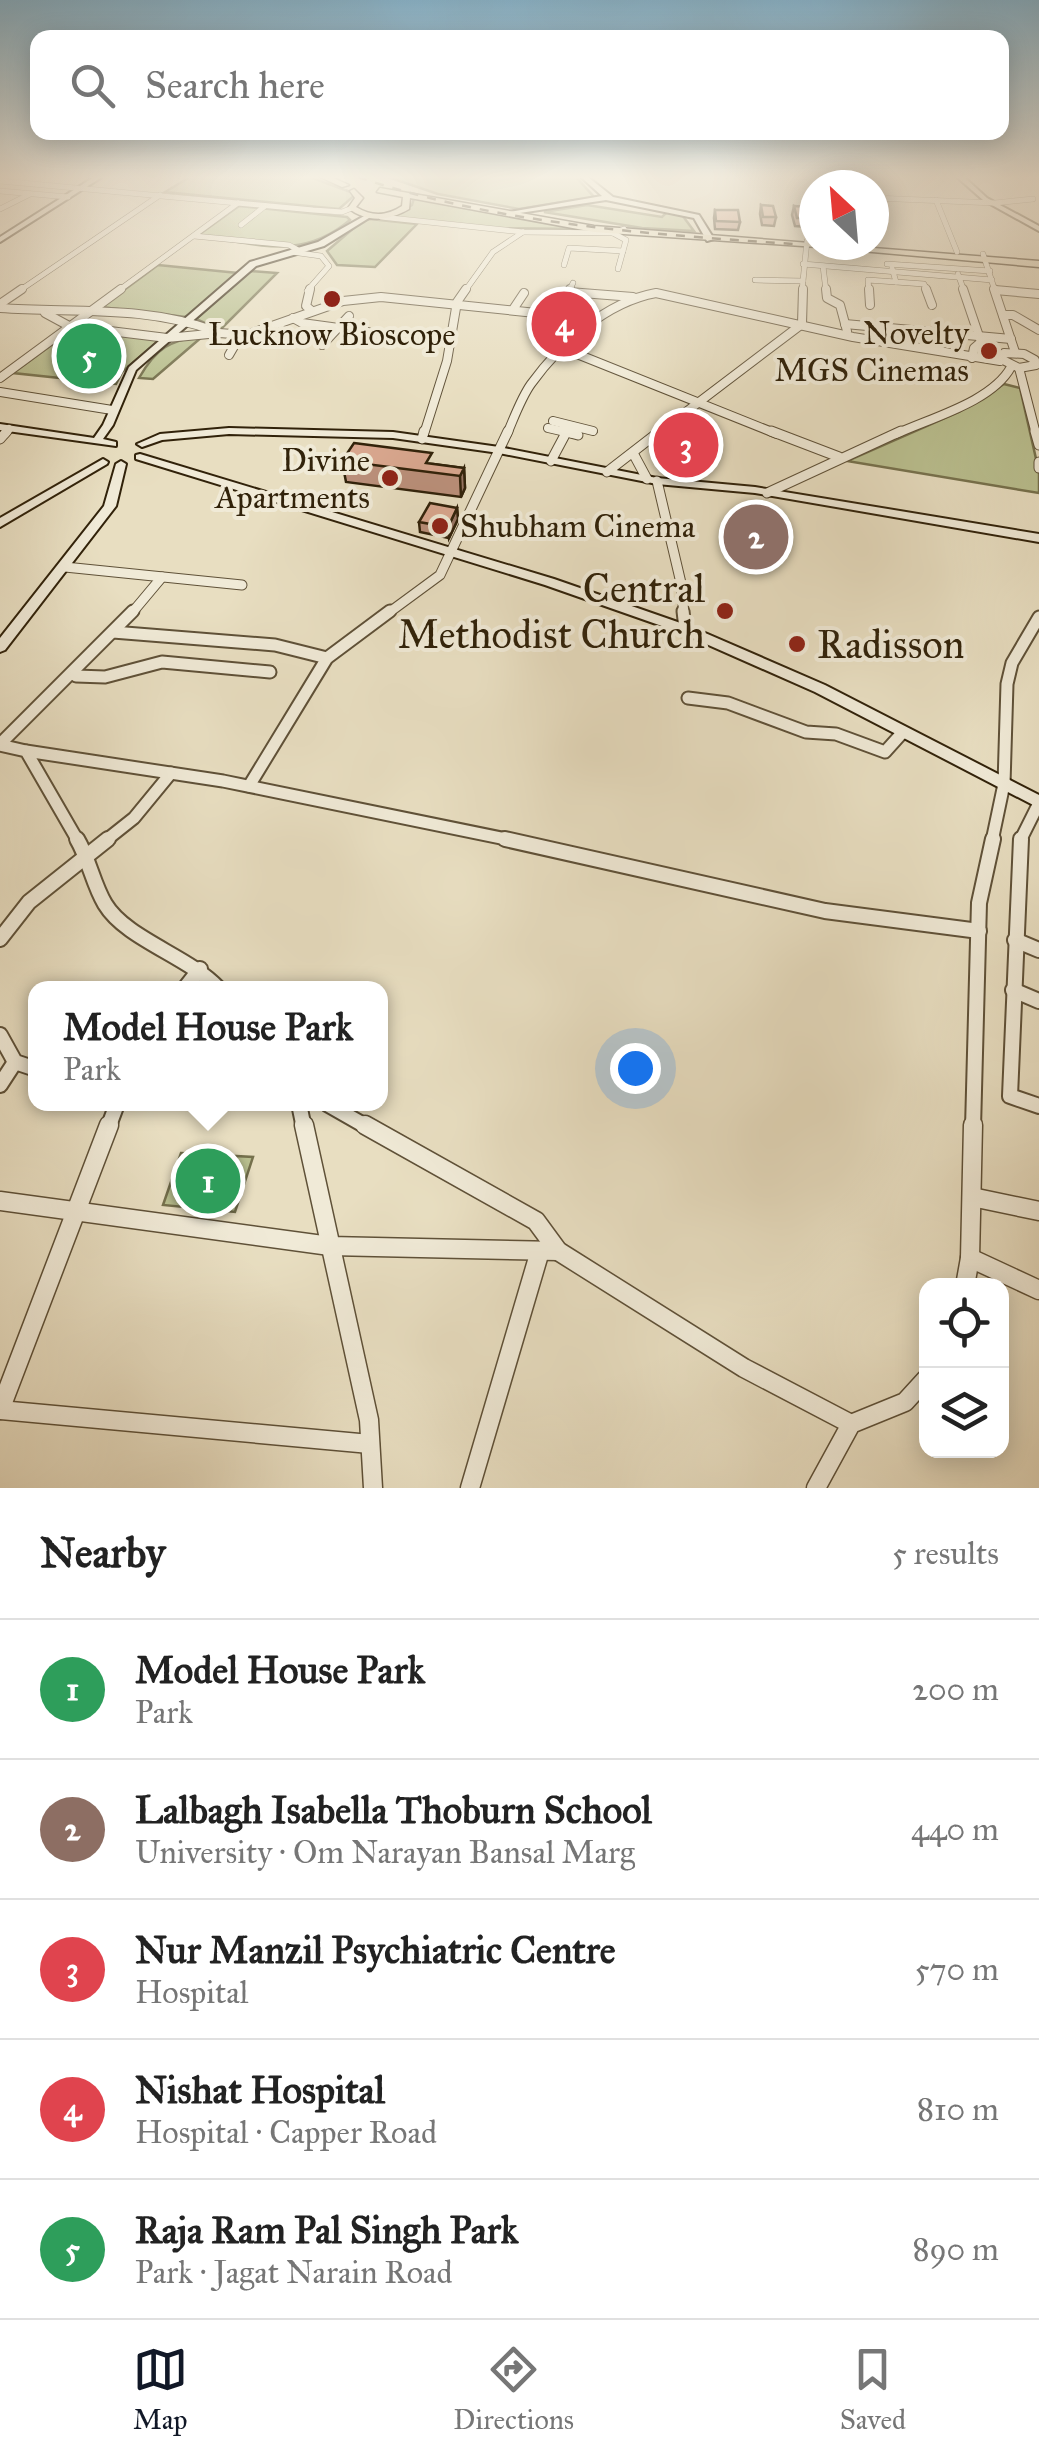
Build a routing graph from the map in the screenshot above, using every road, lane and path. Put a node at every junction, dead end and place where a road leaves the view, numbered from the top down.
1 (85, 246) edge
2 (179, 246) edge
3 (290, 246) edge
4 (312, 246) edge
5 (494, 246) edge
6 (501, 246) edge
7 (624, 246) edge
8 (890, 246) edge
9 (955, 246) edge
10 (569, 248) joint
11 (889, 249) edge
12 (293, 251) junction
13 (623, 251) junction
14 (493, 252) junction
15 (957, 252) junction
16 (984, 257) junction
17 (803, 261) junction
18 (1039, 262) edge
19 (564, 264) dead end
20 (823, 266) junction
21 (892, 268) junction
22 (618, 269) dead end
23 (958, 273) junction
24 (991, 276) junction
25 (755, 280) dead end
26 (803, 281) junction
27 (896, 282) junction
28 (573, 283) dead end
29 (995, 290) junction
30 (803, 292) junction
31 (524, 293) dead end
32 (827, 294) junction
33 (1039, 294) edge
34 (637, 297) junction
35 (457, 302) junction
36 (870, 305) dead end
37 (932, 305) dead end
38 (0, 306) edge
39 (93, 308) junction
40 (514, 308) junction
41 (312, 311) junction
42 (45, 313) junction
43 (1003, 315) junction
44 (349, 316) dead end
45 (293, 318) junction
46 (189, 319) junction
47 (594, 319) junction
48 (802, 324) junction
49 (845, 324) junction
50 (69, 326) junction
51 (338, 328) junction
52 (1007, 328) junction
53 (368, 332) dead end
54 (218, 333) junction
55 (1039, 334) edge
56 (848, 335) junction
57 (240, 336) junction
58 (978, 336) junction
59 (167, 338) junction
60 (1011, 339) junction
61 (322, 345) dead end
62 (562, 348) junction
63 (1015, 352) junction
64 (229, 355) dead end
65 (972, 358) junction
66 (1037, 360) edge
67 (1000, 361) junction
68 (1020, 368) junction
69 (1039, 374) edge
70 (0, 378) edge
71 (0, 392) edge
72 (699, 404) junction
73 (111, 414) junction
74 (550, 424) dead end
75 (5, 428) edge
76 (568, 428) junction
77 (591, 434) dead end
78 (0, 439) edge
79 (422, 439) junction
80 (91, 441) junction
81 (112, 444) junction
82 (1039, 445) edge
83 (499, 450) junction
84 (141, 451) junction
85 (633, 452) junction
86 (839, 457) junction
87 (551, 461) junction
88 (103, 462) junction
89 (122, 464) junction
90 (607, 472) junction
91 (652, 480) junction
92 (761, 491) junction
93 (0, 523) edge
94 (1039, 540) edge
95 (453, 552) junction
96 (65, 567) junction
97 (162, 577) junction
98 (242, 585) dead end
99 (46, 592) junction
100 (1039, 617) edge
101 (685, 629) junction
102 (114, 632) junction
103 (0, 646) edge
104 (327, 658) junction
105 (0, 660) edge
106 (270, 672) dead end
107 (76, 676) junction
108 (688, 698) dead end
109 (903, 732) junction
110 (0, 745) edge
111 (26, 751) junction
112 (170, 773) junction
113 (1004, 784) junction
114 (249, 786) junction
115 (1039, 802) edge
116 (88, 858) junction
117 (979, 931) junction
118 (0, 940) edge
119 (1015, 940) junction
120 (1039, 950) edge
121 (200, 969) junction
122 (191, 981) edge
123 (211, 981) edge
124 (1014, 990) junction
125 (1039, 1001) edge
126 (0, 1035) edge
127 (15, 1062) junction
128 (28, 1066) edge
129 (0, 1085) edge
130 (1039, 1106) edge
131 (114, 1111) edge
132 (301, 1111) edge
133 (340, 1111) edge
134 (972, 1196) junction
135 (0, 1201) edge
136 (76, 1211) junction
137 (1039, 1212) edge
138 (330, 1246) junction
139 (549, 1251) junction
140 (970, 1258) junction
141 (966, 1278) edge
142 (1039, 1290) edge
143 (919, 1386) edge
144 (0, 1410) edge
145 (851, 1424) junction
146 (370, 1444) junction
147 (373, 1488) edge
148 (470, 1488) edge
149 (816, 1488) edge

1 - 38 street
2 - 39 street
3 - 12 street
4 - 12 street
5 - 14 street
6 - 14 street
7 - 13 street
8 - 15 main road
9 - 15 street
10 - 13 street
10 - 19 street
11 - 16 main road
12 - 41 street
12 - 46 street
13 - 22 street
14 - 35 street
15 - 16 main road
16 - 18 main road
16 - 24 street
17 - 20 street
17 - 21 street
17 - 26 street
20 - 21 street
20 - 32 street
21 - 23 street
21 - 27 street
23 - 24 street
23 - 58 street
24 - 29 street
25 - 26 street
26 - 30 street
27 - 36 street
27 - 37 street
28 - 34 street
29 - 33 street
29 - 43 street
30 - 32 street
30 - 48 street
31 - 40 street
32 - 49 street
34 - 47 street
34 - 48 street
35 - 40 street
35 - 41 street
35 - 79 street
38 - 42 street
39 - 42 street
39 - 46 street
39 - 50 street
40 - 47 street
41 - 45 street
42 - 50 street
43 - 52 street
43 - 55 street
44 - 51 street
45 - 51 street
45 - 57 street
46 - 54 street
46 - 59 street
47 - 62 street
48 - 56 street
48 - 72 street
49 - 56 street
49 - 58 street
50 - 59 street
50 - 70 street
51 - 53 street
51 - 61 street
52 - 55 street
52 - 60 street
54 - 57 street
54 - 59 street
56 - 65 street
57 - 64 street
58 - 60 street
58 - 65 street
59 - 73 street
60 - 63 street
62 - 72 street
62 - 83 street
63 - 66 street
63 - 67 street
65 - 67 street
66 - 68 street
67 - 68 street
68 - 69 street
68 - 82 street
68 - 86 street
71 - 73 street
72 - 85 street
72 - 86 street
73 - 80 street
74 - 76 street
75 - 78 street
75 - 80 street
76 - 77 street
76 - 87 street
79 - 83 street
79 - 84 street
80 - 81 street
81 - 84 street
81 - 88 street
83 - 87 street
83 - 95 street
84 - 89 street
84 - 95 street
85 - 90 street
85 - 91 street
86 - 92 street
87 - 90 street
88 - 89 street
88 - 93 street
89 - 96 street
90 - 91 street
91 - 92 street
91 - 101 street
92 - 94 street
95 - 101 street
95 - 104 street
96 - 97 street
96 - 99 street
97 - 98 street
97 - 102 street
99 - 103 street
99 - 105 street
100 - 113 street
101 - 109 street
102 - 104 street
102 - 107 street
104 - 114 street
106 - 107 street
107 - 110 street
108 - 109 street
109 - 113 street
110 - 111 street
111 - 112 street
111 - 116 street
112 - 114 street
112 - 116 street
113 - 115 street
113 - 117 street
114 - 117 street
115 - 119 street
116 - 118 street
116 - 121 street
117 - 134 street
119 - 120 street
119 - 124 street
121 - 122 street
121 - 123 street
124 - 125 street
124 - 130 street
126 - 127 street
127 - 128 street
127 - 129 street
131 - 136 street
132 - 138 street
133 - 139 street
134 - 137 street
134 - 140 street
135 - 136 street
136 - 138 street
136 - 144 street
138 - 139 street
138 - 146 street
139 - 145 street
139 - 148 street
140 - 141 street
140 - 142 street
143 - 145 street
144 - 146 street
145 - 149 street
146 - 147 street

